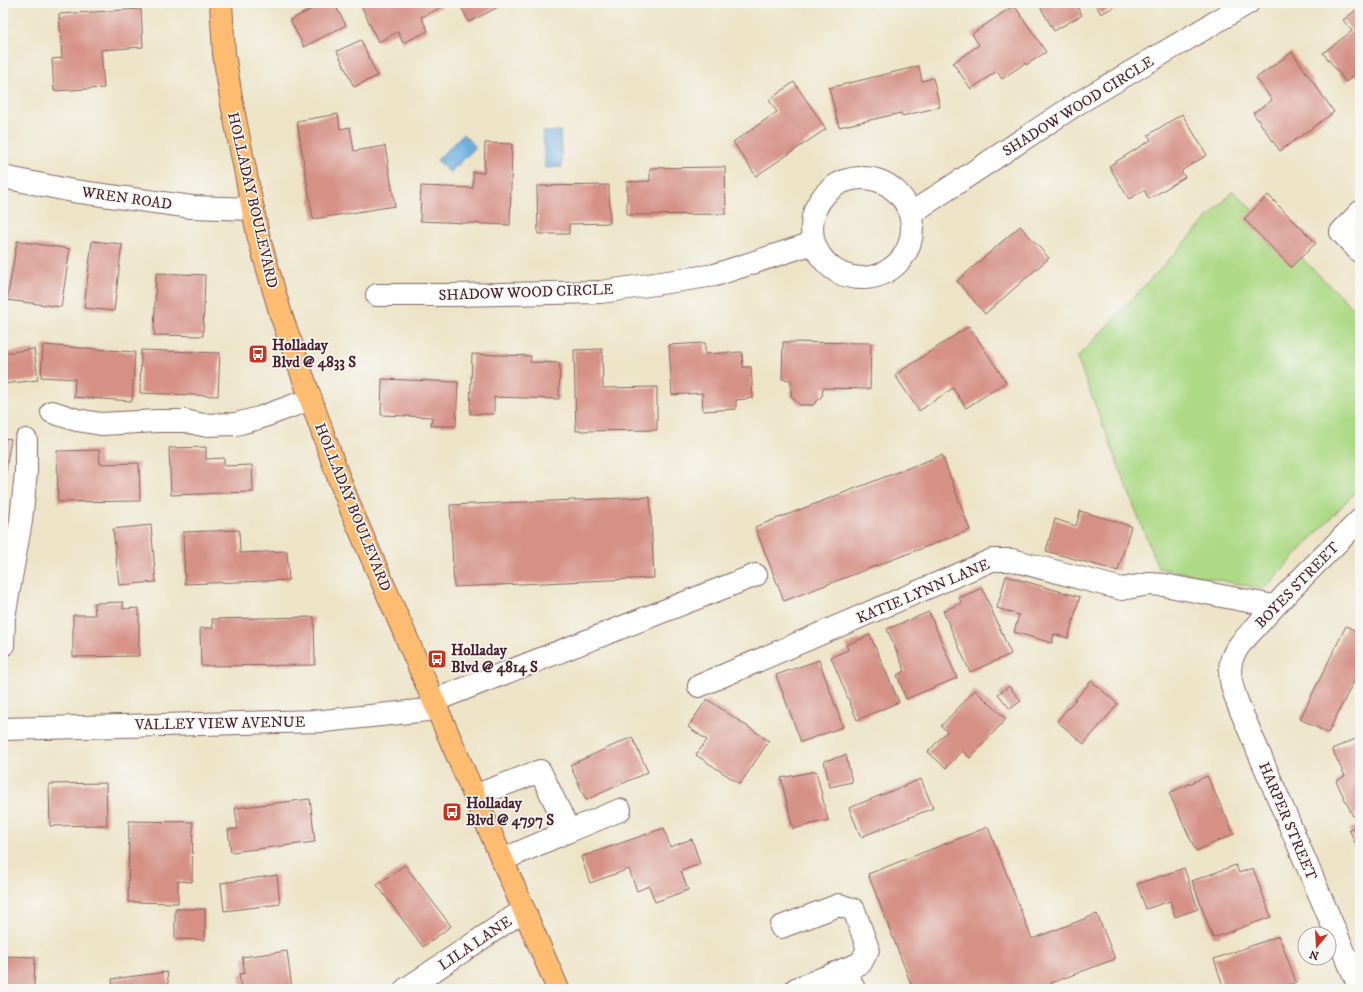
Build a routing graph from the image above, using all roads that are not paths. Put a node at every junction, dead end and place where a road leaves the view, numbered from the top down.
1 (221, 3) edge
2 (1248, 3) edge
3 (3, 177) edge
4 (253, 210) junction
5 (1360, 212) edge
6 (910, 214) junction
7 (813, 243) junction
8 (1360, 252) edge
9 (377, 295) dead end
10 (311, 400) junction
11 (52, 412) dead end
12 (26, 440) dead end
13 (1360, 520) edge
14 (756, 574) dead end
15 (1274, 606) junction
16 (3, 645) edge
17 (1236, 650) joint
18 (699, 686) dead end
19 (435, 705) junction
20 (3, 729) edge
21 (474, 796) junction
22 (620, 810) dead end
23 (569, 831) junction
24 (502, 860) junction
25 (524, 910) junction
26 (781, 927) dead end
27 (845, 969) junction
28 (406, 989) edge
29 (558, 989) edge
30 (796, 989) edge
31 (854, 989) edge
32 (1360, 989) edge

1 - 4 main road, HOLLADAY BOULEVARD
2 - 6 street, SHADOW WOOD CIRCLE
3 - 4 street, WREN ROAD
4 - 10 main road, HOLLADAY BOULEVARD
5 - 8 street
6 - 7 street
6 - 7 street
7 - 9 street, SHADOW WOOD CIRCLE
10 - 11 street
10 - 19 main road, HOLLADAY BOULEVARD
12 - 16 street
13 - 15 street, BOYES STREET
14 - 19 street, VALLEY VIEW AVENUE
15 - 17 street, BOYES STREET
15 - 18 street, KATIE LYNN LANE
17 - 32 street, HARPER STREET
19 - 20 street, VALLEY VIEW AVENUE
19 - 21 main road, HOLLADAY BOULEVARD
21 - 23 street
21 - 24 main road, HOLLADAY BOULEVARD
22 - 23 street
23 - 24 street
24 - 25 main road, HOLLADAY BOULEVARD
25 - 28 street, LILA LANE
25 - 29 main road, HOLLADAY BOULEVARD
26 - 27 street
27 - 30 street
27 - 31 street

